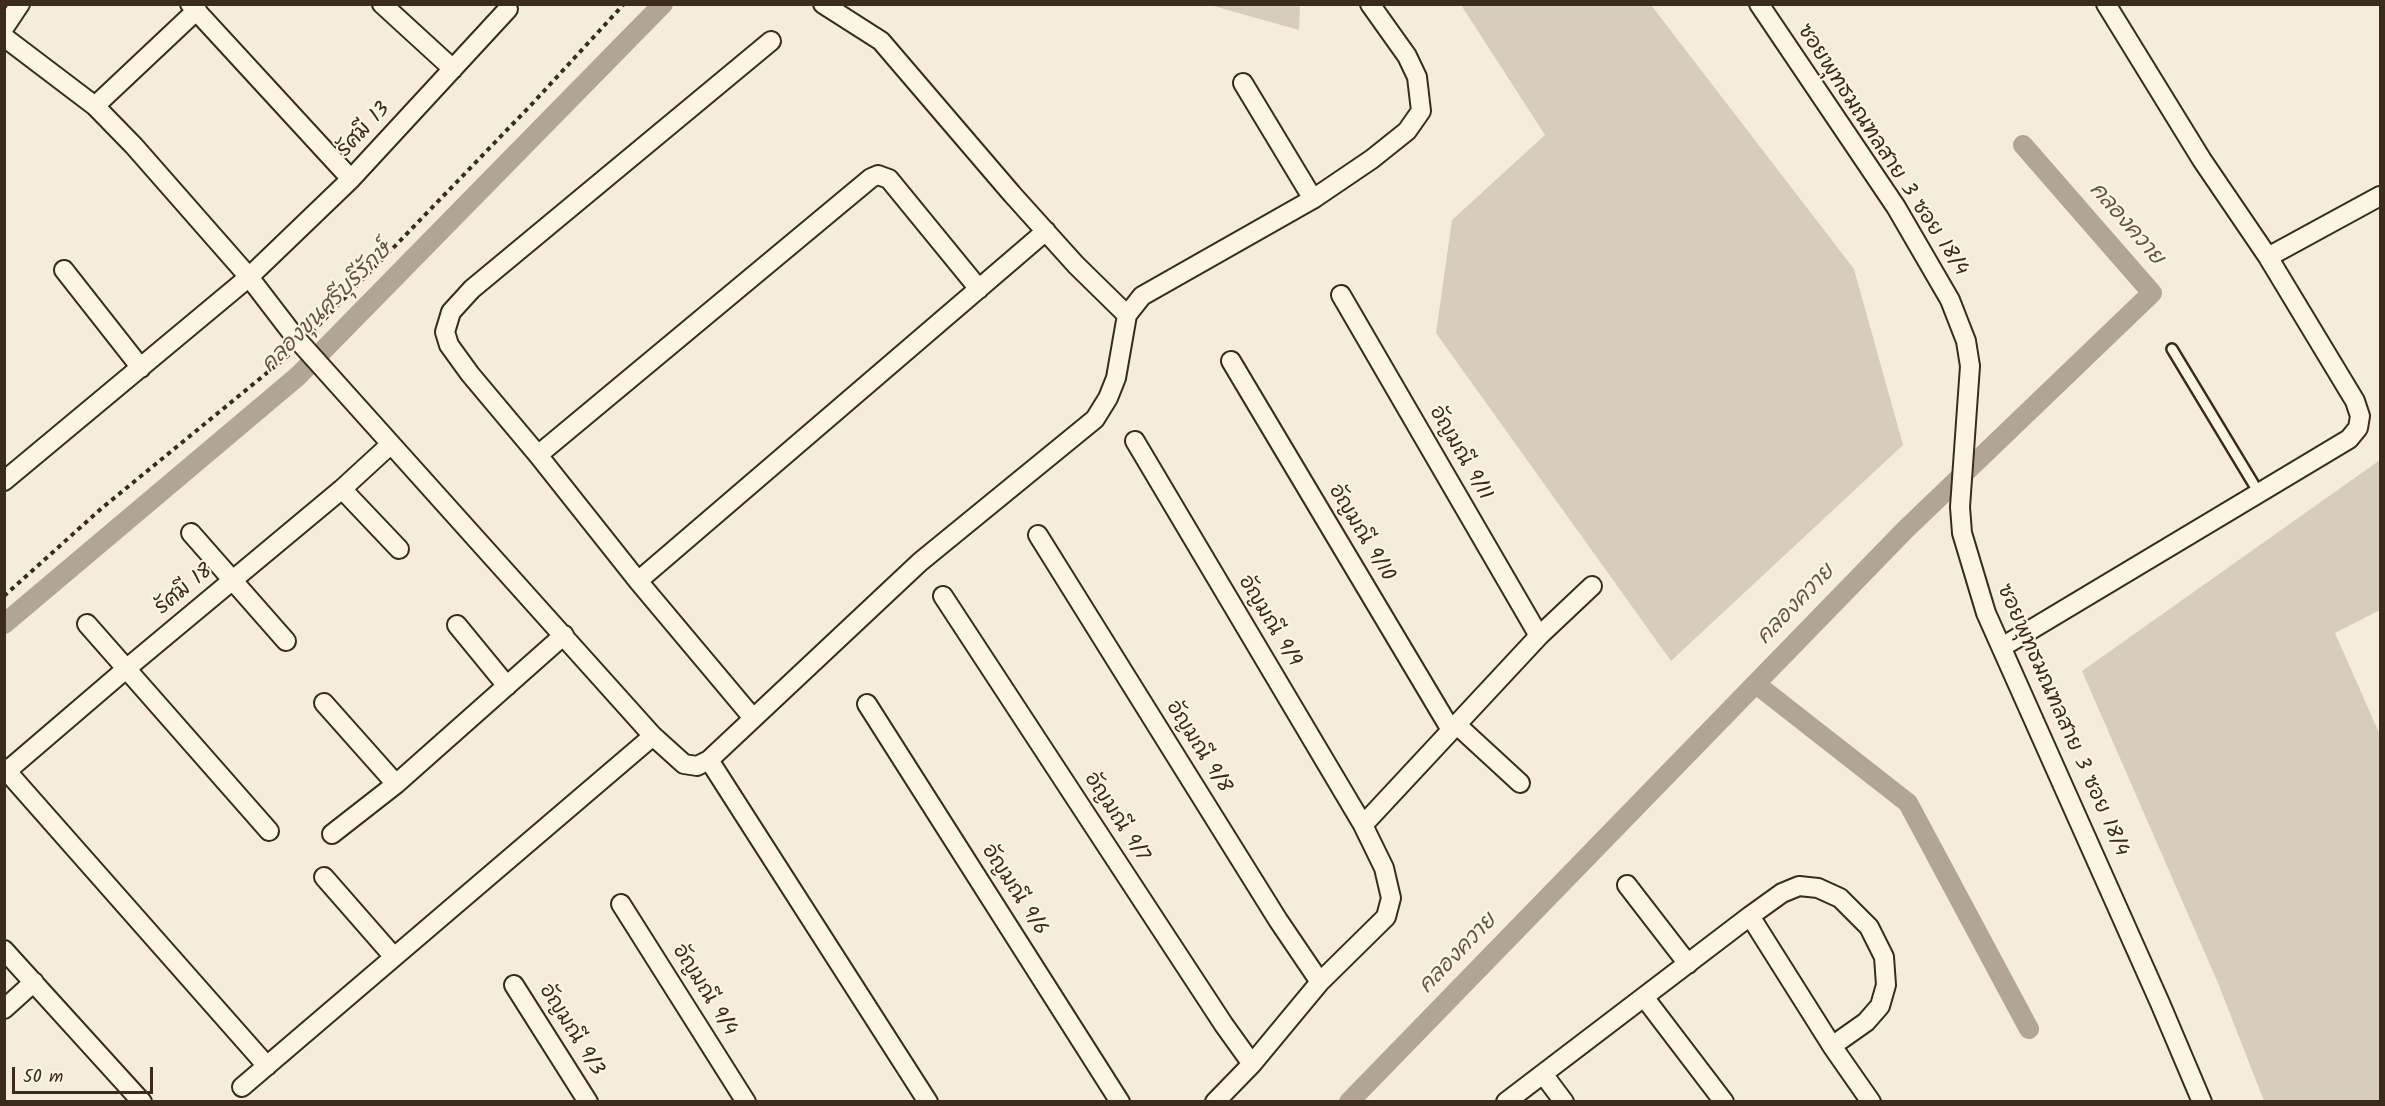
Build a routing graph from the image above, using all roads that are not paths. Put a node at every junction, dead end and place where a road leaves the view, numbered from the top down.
1 (20, 4) edge
2 (382, 4) edge
3 (823, 4) edge
4 (1370, 4) edge
5 (1759, 4) edge
6 (2106, 4) edge
7 (194, 7) edge
8 (508, 9) dead end
9 (4, 28) edge
10 (4, 37) edge
11 (771, 41) dead end
12 (453, 69) junction
13 (1243, 83) dead end
14 (95, 106) junction
15 (351, 179) junction
16 (2380, 196) edge
17 (1313, 199) junction
18 (1046, 231) junction
19 (2268, 257) junction
20 (64, 270) dead end
21 (249, 278) junction
22 (979, 290) junction
23 (1341, 295) dead end
24 (1127, 315) junction
25 (2172, 349) dead end
26 (1231, 361) dead end
27 (141, 368) junction
28 (1135, 441) dead end
29 (392, 444) junction
30 (538, 455) junction
31 (6, 477) edge
32 (342, 489) junction
33 (2259, 493) junction
34 (191, 533) dead end
35 (1038, 535) dead end
36 (399, 549) dead end
37 (233, 580) junction
38 (638, 581) junction
39 (1592, 586) dead end
40 (944, 596) dead end
41 (87, 624) dead end
42 (457, 625) dead end
43 (564, 635) junction
44 (1539, 636) junction
45 (286, 641) dead end
46 (2002, 647) junction
47 (126, 669) junction
48 (507, 686) junction
49 (324, 703) dead end
50 (867, 704) dead end
51 (753, 718) junction
52 (1454, 727) junction
53 (653, 736) junction
54 (709, 760) junction
55 (6, 770) edge
56 (1520, 783) dead end
57 (396, 784) junction
58 (1363, 825) junction
59 (269, 831) dead end
60 (332, 834) dead end
61 (324, 877) dead end
62 (1627, 885) dead end
63 (621, 904) dead end
64 (1750, 916) junction
65 (4, 950) edge
66 (394, 957) junction
67 (1688, 964) junction
68 (34, 982) junction
69 (1320, 982) junction
70 (514, 985) dead end
71 (1644, 997) junction
72 (4, 1009) edge
73 (1832, 1046) junction
74 (1252, 1064) junction
75 (267, 1066) junction
76 (1543, 1074) junction
77 (242, 1088) dead end
78 (142, 1101) edge
79 (588, 1101) edge
80 (746, 1101) edge
81 (928, 1101) edge
82 (1120, 1101) edge
83 (1215, 1101) edge
84 (1506, 1101) edge
85 (1564, 1101) edge
86 (1724, 1101) edge
87 (1871, 1101) edge
88 (2202, 1101) edge

1 - 9 street
2 - 12 street
3 - 18 street
4 - 17 street
5 - 46 street, ซอยพุทธมณฑลสาย 3 ซอย 18/4
6 - 19 street
7 - 14 street
7 - 15 street
8 - 12 street, รัศมี 13
10 - 14 street
11 - 30 street
12 - 15 street, รัศมี 13
13 - 17 street
14 - 21 street
15 - 21 street, รัศมี 13
16 - 19 street
17 - 24 street
18 - 22 street
18 - 24 street
19 - 33 street
20 - 27 street
21 - 27 street, รัศมี 13
21 - 29 street
22 - 30 street
22 - 38 street
23 - 44 street, อัญมณี 9/11
24 - 51 street
25 - 33 lane
26 - 52 street, อัญมณี 9/10
27 - 31 street, รัศมี 13
28 - 58 street, อัญมณี 9/9
29 - 32 street, รัศมี 18
29 - 43 street
30 - 38 street
32 - 36 street
32 - 37 street, รัศมี 18
33 - 46 street
34 - 37 street
35 - 69 street, อัญมณี 9/8
37 - 45 street
37 - 47 street, รัศมี 18
38 - 51 street
39 - 44 street
40 - 74 street, อัญมณี 9/7
41 - 47 street
42 - 48 street
43 - 48 street
43 - 53 street
44 - 52 street
46 - 88 street, ซอยพุทธมณฑลสาย 3 ซอย 18/4
47 - 55 street, รัศมี 18
47 - 59 street
48 - 57 street
49 - 57 street
50 - 82 street, อัญมณี 9/6
51 - 54 street
52 - 56 street, อัญมณี 9/10
52 - 58 street
53 - 54 street
53 - 66 street
54 - 81 street
55 - 75 street
57 - 60 street
58 - 69 street, อัญมณี 9/9
61 - 66 street
62 - 67 street
63 - 80 street, อัญมณี 9/4
64 - 67 street
64 - 73 street
64 - 73 street
65 - 68 street
66 - 75 street
67 - 71 street
68 - 72 street
68 - 78 street
69 - 74 street, อัญมณี 9/9
70 - 79 street, อัญมณี 9/3
71 - 76 street
71 - 86 street
73 - 87 street
74 - 83 street, อัญมณี 9/9
75 - 77 street
76 - 84 street
76 - 85 street

